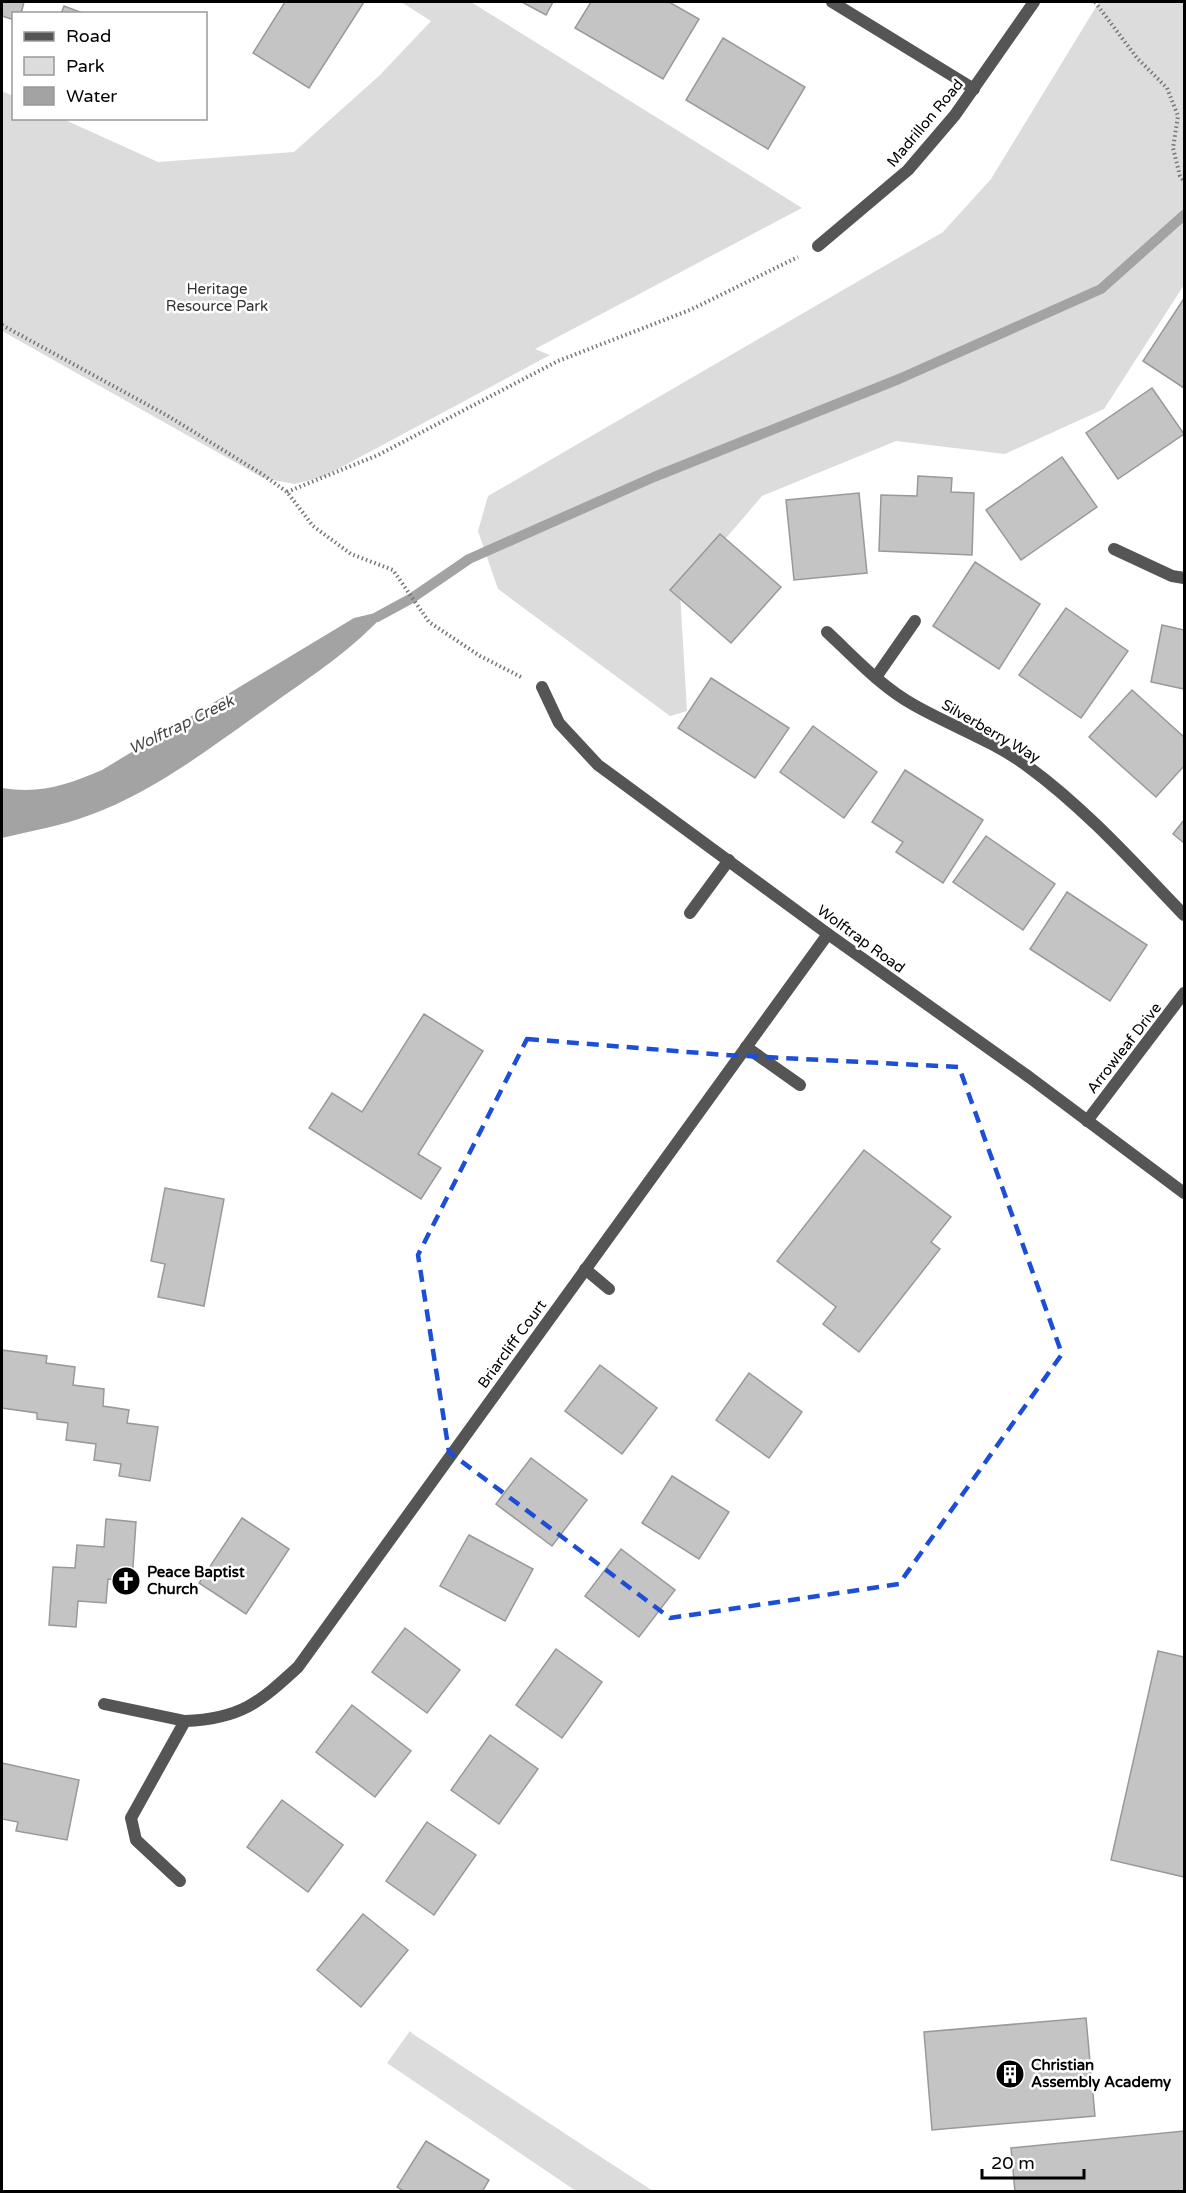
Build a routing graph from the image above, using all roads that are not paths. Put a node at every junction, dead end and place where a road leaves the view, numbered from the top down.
1 (832, 2) edge
2 (1035, 2) edge
3 (974, 89) junction
4 (818, 246) road end
5 (1114, 549) dead end
6 (1185, 578) edge
7 (915, 621) dead end
8 (826, 632) dead end
9 (876, 677) junction
10 (542, 687) road end
11 (729, 860) junction
12 (690, 913) dead end
13 (1185, 915) edge
14 (828, 934) junction
15 (1185, 993) edge
16 (746, 1047) junction
17 (800, 1085) dead end
18 (1087, 1121) junction
19 (1185, 1193) edge
20 (585, 1269) junction
21 (609, 1288) dead end
22 (104, 1704) dead end
23 (185, 1720) junction
24 (180, 1881) dead end

1 - 3 street
2 - 3 street, Madrillon Road
3 - 4 street, Madrillon Road
5 - 6 street
7 - 9 street
8 - 9 street, Silverberry Way
9 - 13 street, Silverberry Way
10 - 11 street, Wolftrap Road
11 - 12 street
11 - 14 street, Wolftrap Road
14 - 16 street, Briarcliff Court
14 - 18 street, Wolftrap Road
15 - 18 street, Arrowleaf Drive
16 - 17 street
16 - 20 street, Briarcliff Court
18 - 19 street, Wolftrap Road
20 - 21 street
20 - 23 street, Briarcliff Court
22 - 23 street, Briarcliff Court
23 - 24 street

